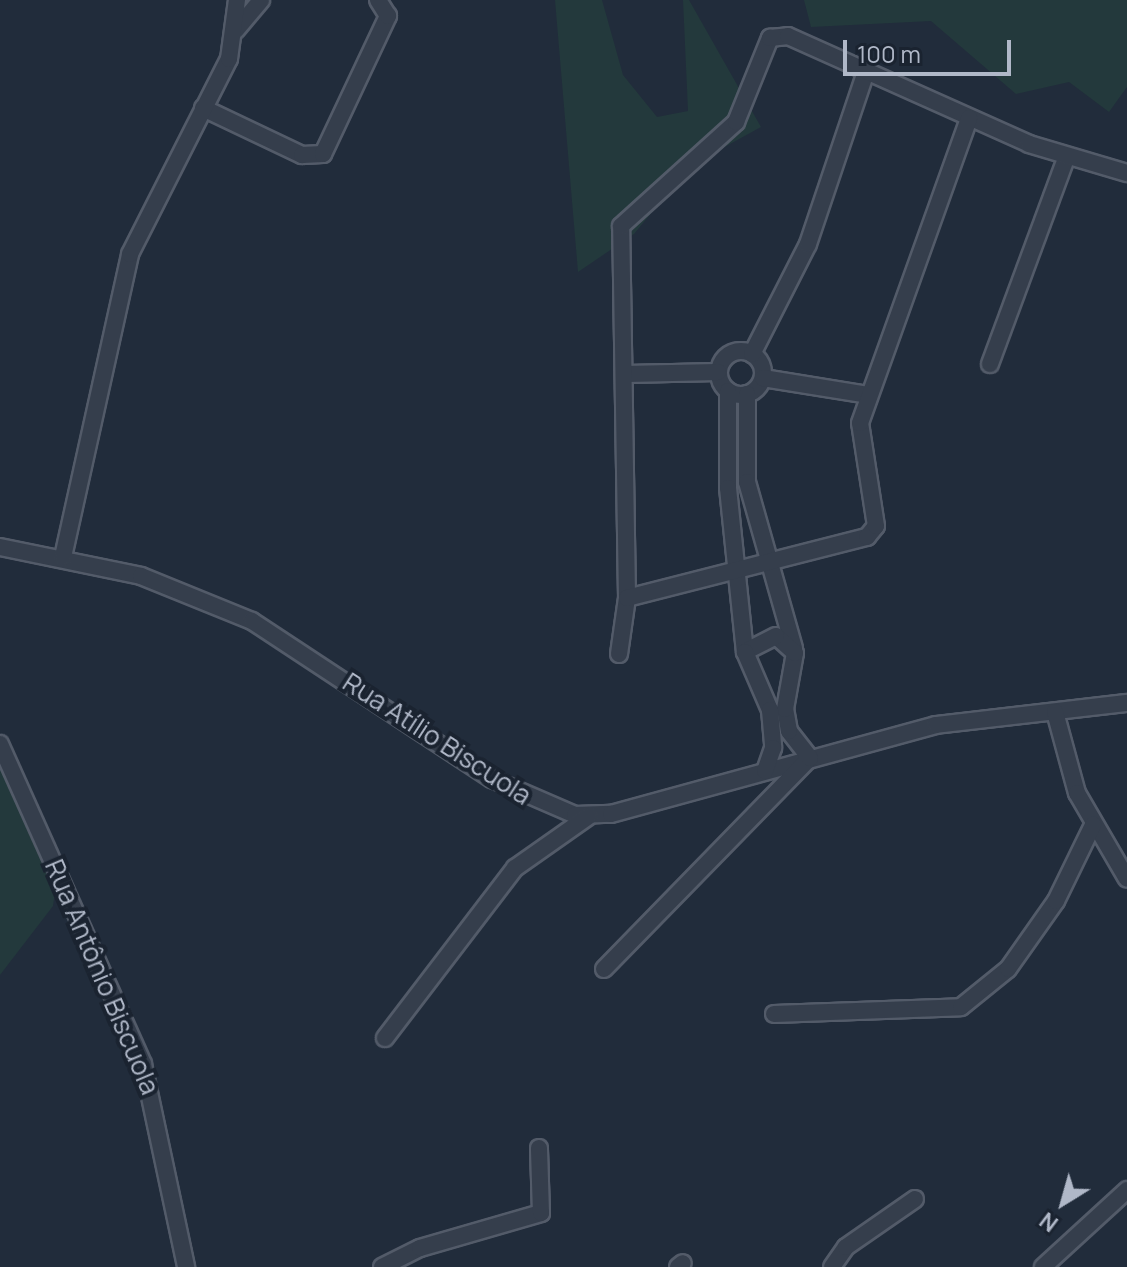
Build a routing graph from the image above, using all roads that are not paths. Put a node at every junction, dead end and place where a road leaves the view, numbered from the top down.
1 (237, 0) edge
2 (261, 0) edge
3 (378, 0) edge
4 (236, 30) junction
5 (866, 72) junction
6 (203, 108) junction
7 (969, 118) junction
8 (1066, 159) junction
9 (1127, 173) edge
10 (752, 354) junction
11 (990, 364) dead end
12 (718, 372) junction
13 (626, 374) junction
14 (763, 378) junction
15 (728, 391) junction
16 (747, 394) junction
17 (868, 395) junction
18 (0, 547) edge
19 (63, 557) junction
20 (770, 561) junction
21 (737, 570) junction
22 (627, 598) junction
23 (745, 652) junction
24 (795, 653) junction
25 (619, 654) dead end
26 (1127, 703) edge
27 (1055, 712) junction
28 (0, 744) edge
29 (810, 758) junction
30 (765, 771) junction
31 (589, 816) junction
32 (1093, 825) junction
33 (1127, 879) edge
34 (604, 969) dead end
35 (774, 1014) dead end
36 (385, 1038) dead end
37 (539, 1148) dead end
38 (1127, 1190) edge
39 (915, 1199) dead end
40 (1127, 1201) edge
41 (186, 1267) edge
42 (382, 1267) edge
43 (832, 1267) edge
44 (1043, 1267) edge
45 (1057, 1267) edge

1 - 4 street
2 - 4 street
3 - 6 street
4 - 6 street
5 - 7 street
5 - 10 street
5 - 13 street
6 - 19 street
7 - 8 street
7 - 17 street
8 - 9 street
8 - 11 street
10 - 12 street
10 - 14 street
12 - 13 street
12 - 15 street
13 - 22 street
14 - 16 street
14 - 17 street
15 - 16 street
15 - 21 street
16 - 20 street
17 - 20 street
18 - 19 street, Rua Atílio Biscuola
19 - 31 street, Rua Atílio Biscuola
20 - 21 street
20 - 24 street
21 - 22 street
21 - 23 street
22 - 25 street
23 - 24 street
23 - 30 street
24 - 29 street
26 - 27 street, Rua Atílio Biscuola
27 - 29 street, Rua Atílio Biscuola
27 - 32 street
28 - 41 street, Rua Antônio Biscuola
29 - 30 street, Rua Atílio Biscuola
29 - 34 street
30 - 31 street, Rua Atílio Biscuola
31 - 36 street
32 - 33 street
32 - 35 street
37 - 42 street
38 - 44 street
39 - 43 street
40 - 45 street

